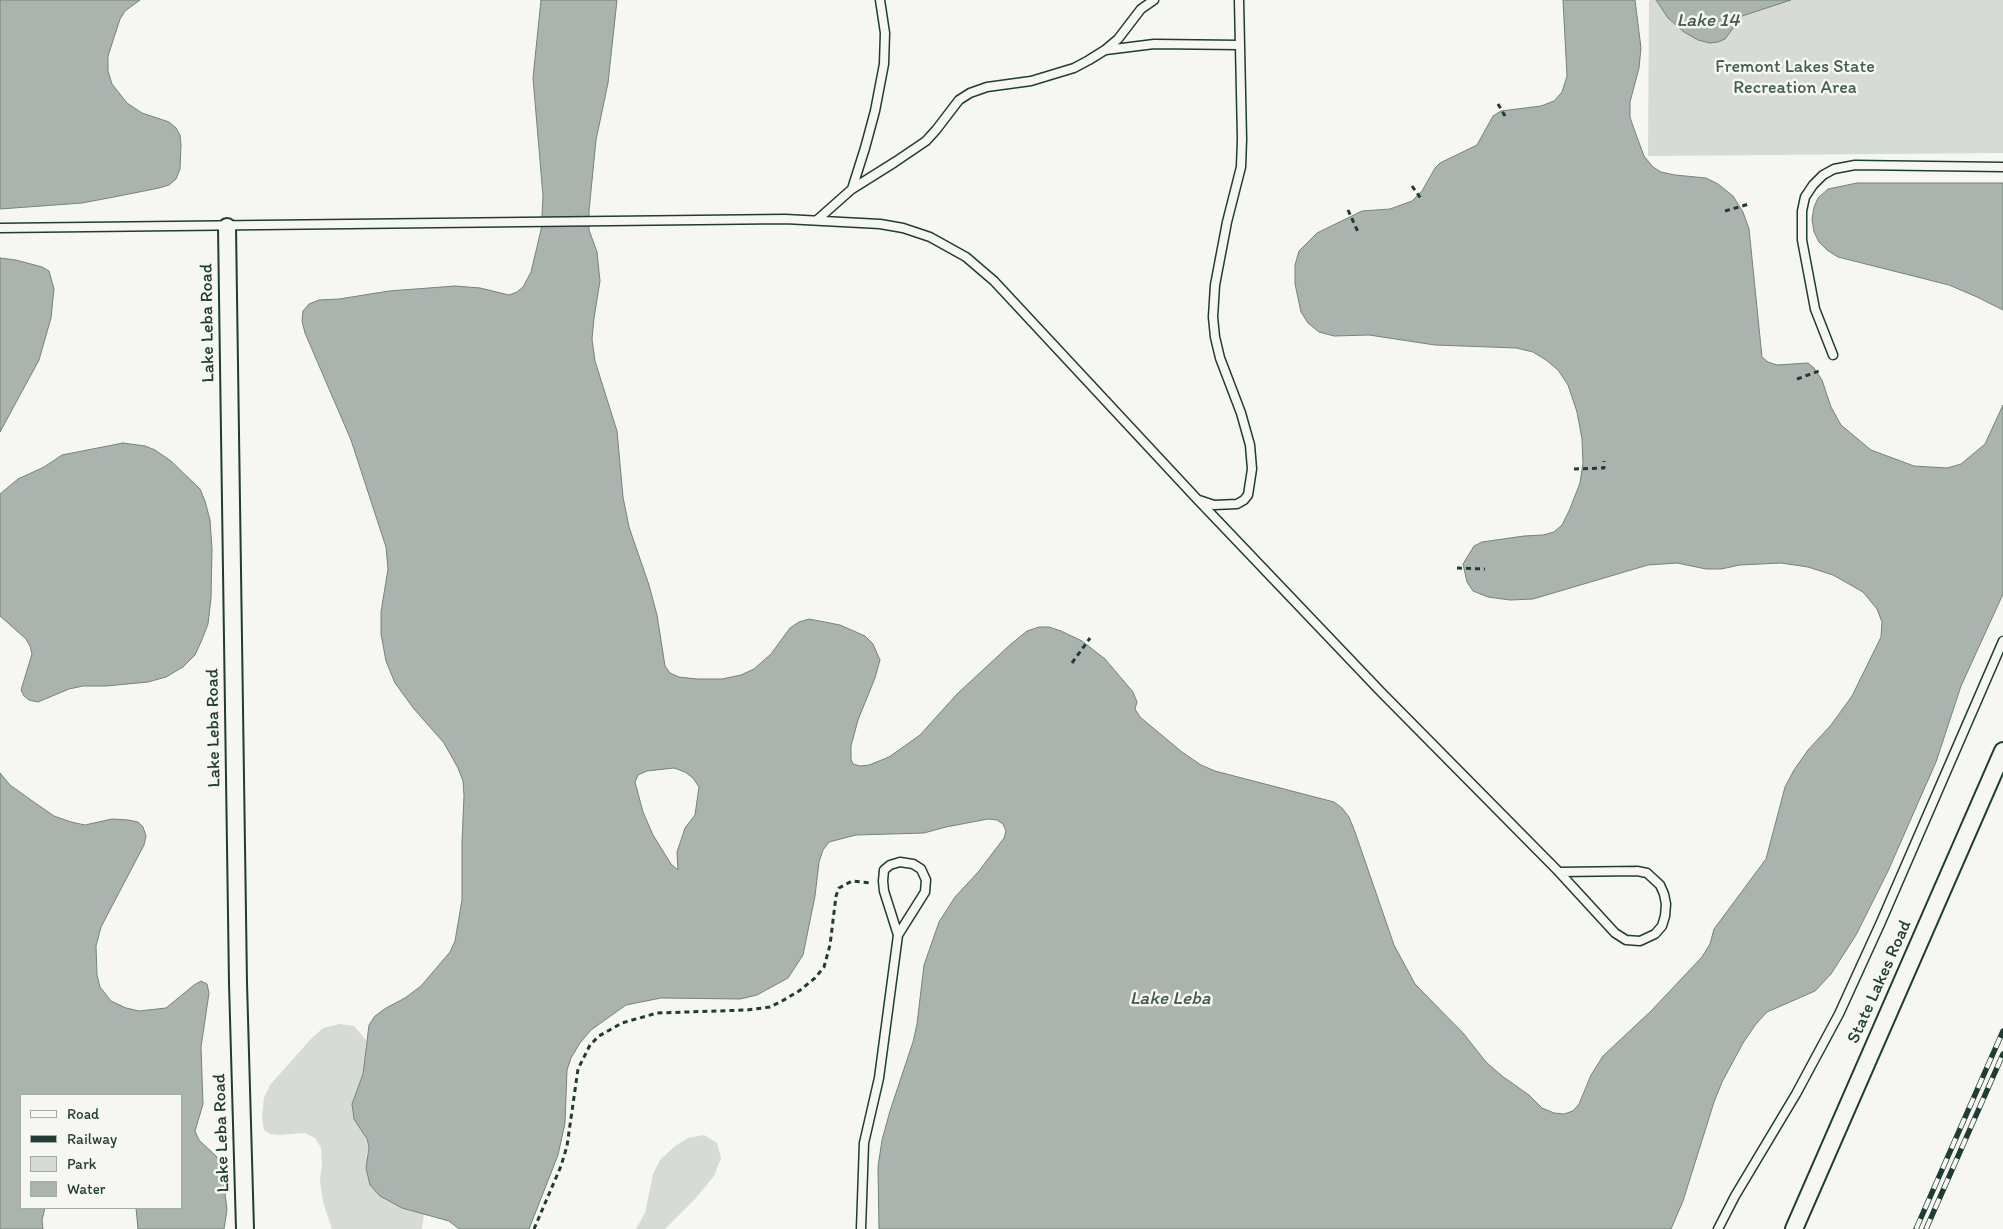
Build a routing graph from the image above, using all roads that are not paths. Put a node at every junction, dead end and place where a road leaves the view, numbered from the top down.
1 (880, 0) edge
2 (1154, 0) edge
3 (1239, 0) edge
4 (1238, 45) junction
5 (1105, 50) junction
6 (2003, 167) edge
7 (852, 189) junction
8 (817, 220) junction
9 (227, 226) junction
10 (0, 228) edge
11 (1833, 355) dead end
12 (1197, 499) junction
13 (2003, 642) edge
14 (2003, 751) edge
15 (1559, 872) junction
16 (898, 935) junction
17 (245, 1229) edge
18 (861, 1229) edge
19 (1718, 1229) edge
20 (1794, 1229) edge

1 - 7 lane
2 - 5 lane
3 - 4 lane
4 - 5 lane
4 - 12 lane
5 - 7 lane
6 - 11 lane
7 - 8 lane
8 - 9 lane
8 - 12 lane
9 - 10 lane
9 - 17 street, Lake Leba Road
12 - 15 lane
13 - 19 lane
14 - 20 street, State Lakes Road
15 - 15 lane
16 - 16 lane
16 - 18 lane

